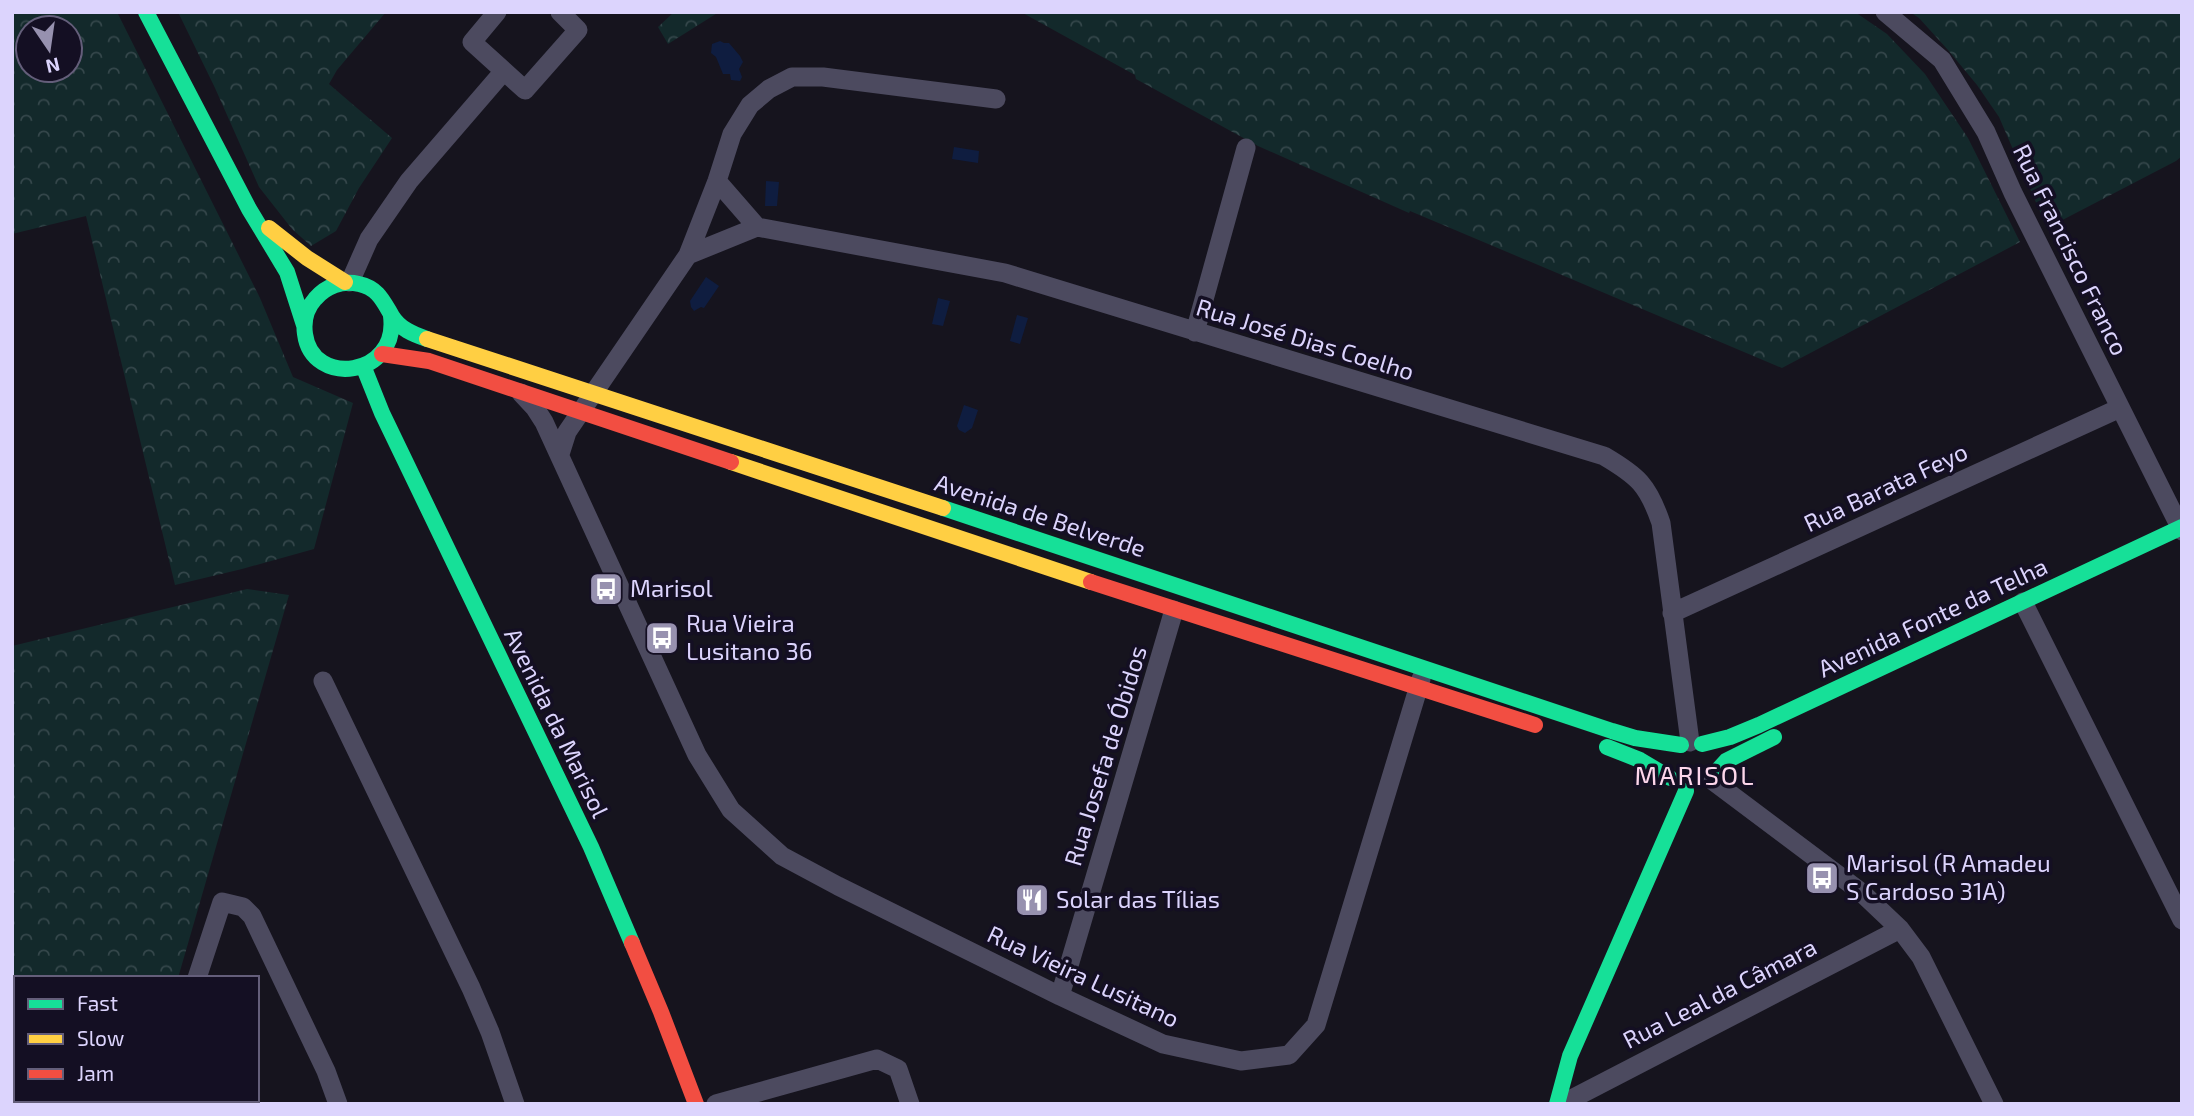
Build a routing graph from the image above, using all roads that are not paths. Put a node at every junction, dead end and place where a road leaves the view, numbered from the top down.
1 (146, 12) edge
2 (497, 12) edge
3 (560, 12) edge
4 (1885, 12) edge
5 (503, 71) junction
6 (996, 99) dead end
7 (1246, 148) dead end
8 (717, 181) junction
9 (249, 209) junction
10 (757, 227) junction
11 (688, 255) junction
12 (348, 282) junction
13 (391, 316) junction
14 (304, 325) junction
15 (1195, 332) junction
16 (382, 354) junction
17 (363, 368) junction
18 (521, 393) junction
19 (592, 394) junction
20 (2120, 408) junction
21 (580, 411) junction
22 (560, 454) junction
23 (2181, 529) edge
24 (1174, 611) junction
25 (1672, 613) junction
26 (2028, 613) junction
27 (1424, 667) junction
28 (323, 681) dead end
29 (1418, 688) junction
30 (1547, 729) dead end
31 (1789, 729) dead end
32 (1586, 741) dead end
33 (1691, 744) junction
34 (1715, 776) junction
35 (1670, 778) junction
36 (1685, 791) junction
37 (2182, 920) edge
38 (1900, 929) junction
39 (198, 976) edge
40 (1060, 996) junction
41 (338, 1104) edge
42 (515, 1104) edge
43 (696, 1104) edge
44 (716, 1104) edge
45 (910, 1104) edge
46 (1559, 1104) edge
47 (1994, 1104) edge

1 - 9 main road
2 - 5 street
3 - 5 street
4 - 20 street, Rua Francisco Franco
5 - 12 street
6 - 8 street
7 - 15 street
8 - 10 street
8 - 11 street
9 - 12 main road, Avenida de Belverde
9 - 14 main road
10 - 11 street
10 - 15 street, Rua José Dias Coelho
11 - 19 street
12 - 13 main road, Avenida de Belverde
12 - 14 main road
13 - 16 main road
13 - 19 main road, Avenida de Belverde
14 - 17 main road
15 - 25 street, Rua José Dias Coelho
16 - 17 main road
16 - 18 main road, Avenida de Belverde
17 - 43 main road, Avenida da Marisol
18 - 21 main road, Avenida de Belverde
18 - 22 street, Rua Vieira Lusitano
19 - 21 street
19 - 27 main road, Avenida de Belverde
20 - 23 street, Rua Francisco Franco
20 - 25 street, Rua Barata Feyo
21 - 22 street
21 - 24 main road, Avenida de Belverde
22 - 40 street, Rua Vieira Lusitano
23 - 26 main road, Avenida Fonte da Telha
24 - 29 main road, Avenida de Belverde
24 - 40 street, Rua Josefa de Óbidos
25 - 33 street, Rua José Dias Coelho
26 - 33 main road, Avenida Fonte da Telha
26 - 37 street
27 - 29 street, Rua Vieira Lusitano
27 - 33 main road, Avenida de Belverde
28 - 42 street
29 - 30 main road, Avenida de Belverde
29 - 40 street, Rua Vieira Lusitano
31 - 34 main road
32 - 35 main road
33 - 34 main road
33 - 35 main road
34 - 36 main road
34 - 38 street
35 - 36 main road
36 - 46 main road
38 - 46 street, Rua Leal da Câmara
38 - 47 street
39 - 41 street
44 - 45 street

